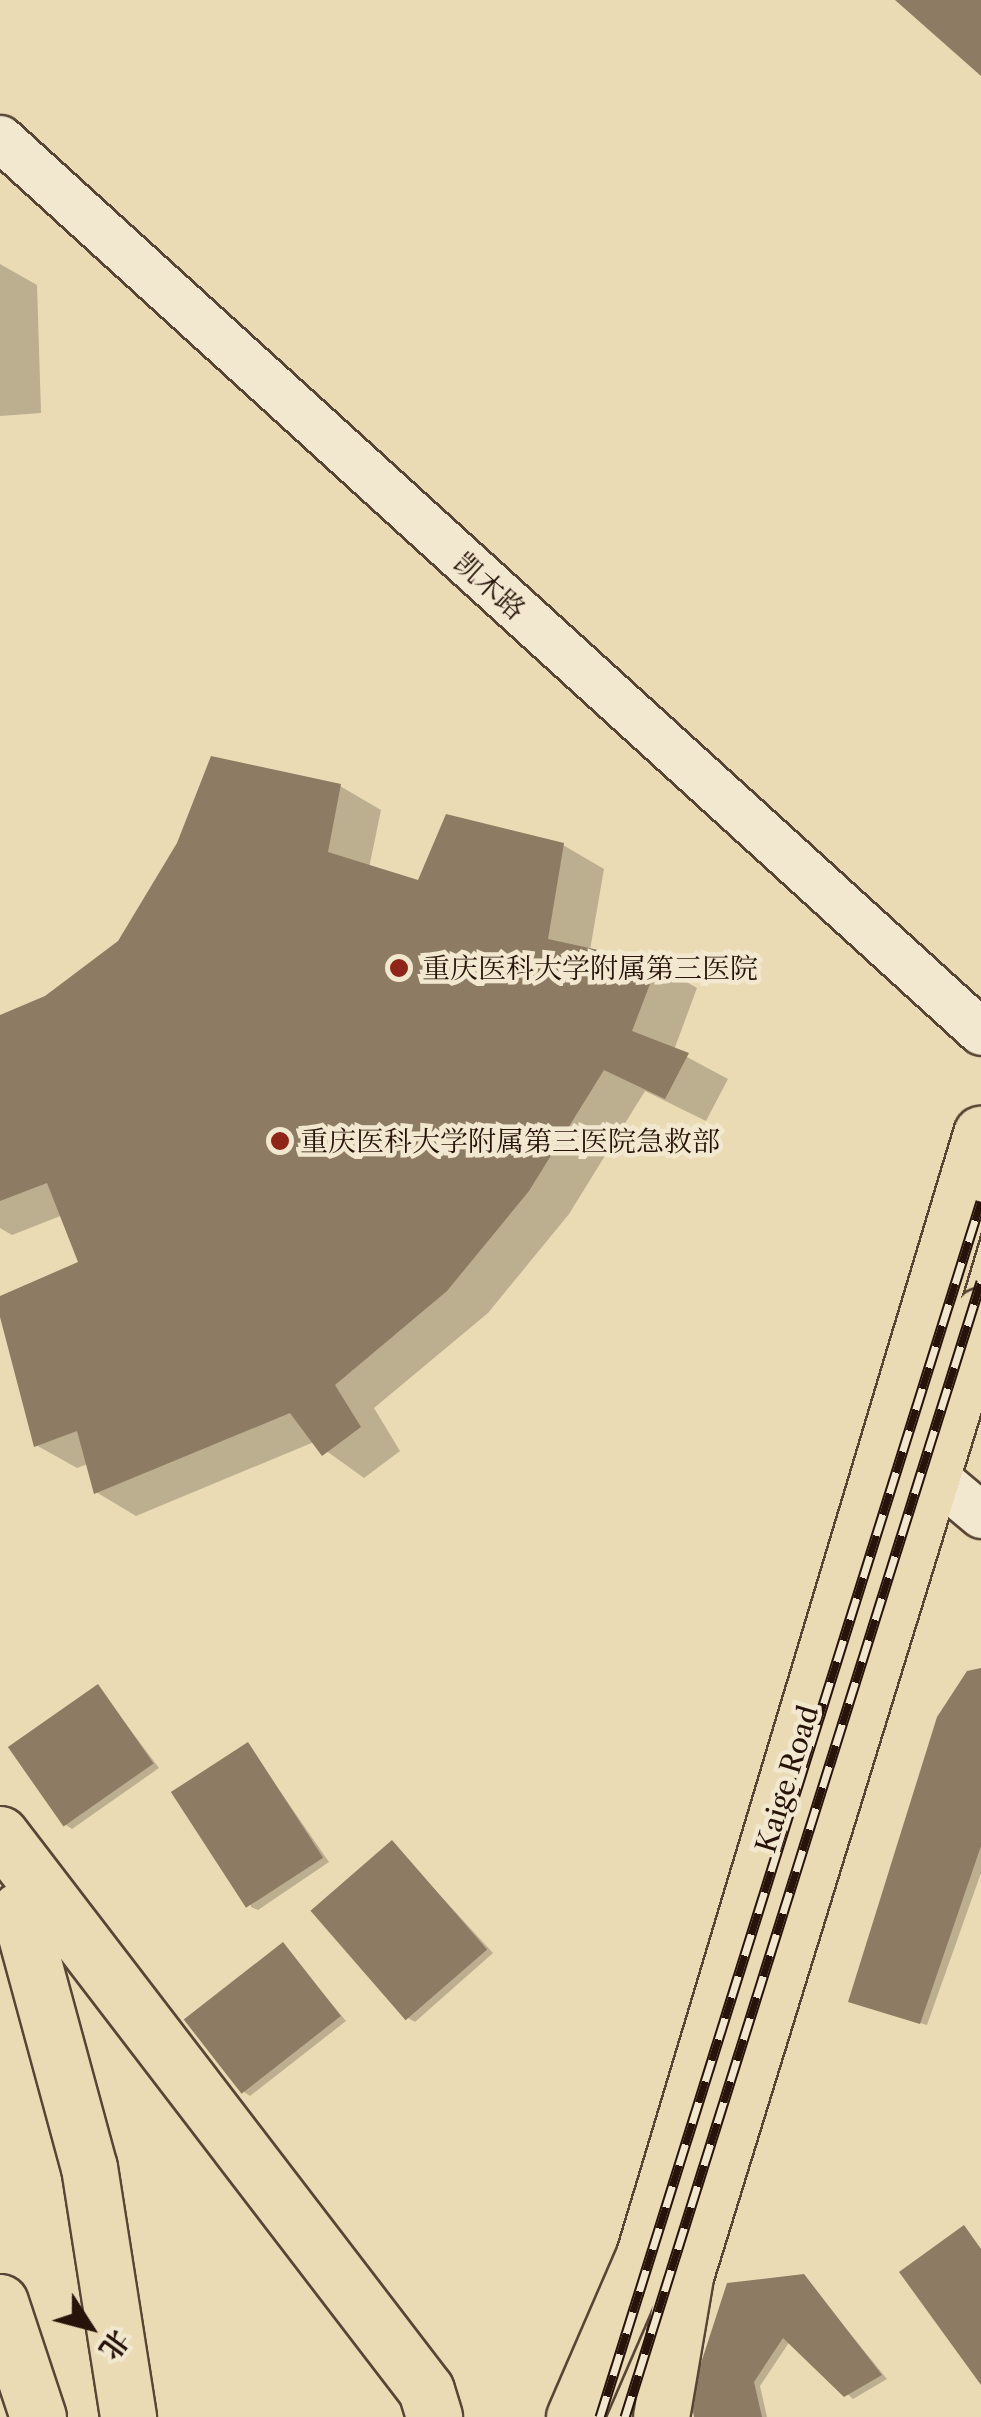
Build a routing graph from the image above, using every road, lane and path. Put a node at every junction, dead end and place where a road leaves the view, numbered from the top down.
1 (0, 138) edge
2 (981, 1032) edge
3 (981, 1134) edge
4 (981, 1316) edge
5 (932, 1474) junction
6 (981, 1515) edge
7 (0, 1834) edge
8 (10, 1897) edge
9 (0, 2302) edge
10 (38, 2417) edge
11 (128, 2417) edge
12 (398, 2417) edge
13 (434, 2417) edge
14 (574, 2417) edge
15 (661, 2417) edge

1 - 2 street, 凯木路
3 - 14 main road, Kaige Road
4 - 5 main road, Kaige Road
5 - 6 street
5 - 15 main road, Kaige Road
7 - 13 main road
8 - 11 main road
8 - 12 main road
9 - 10 main road

